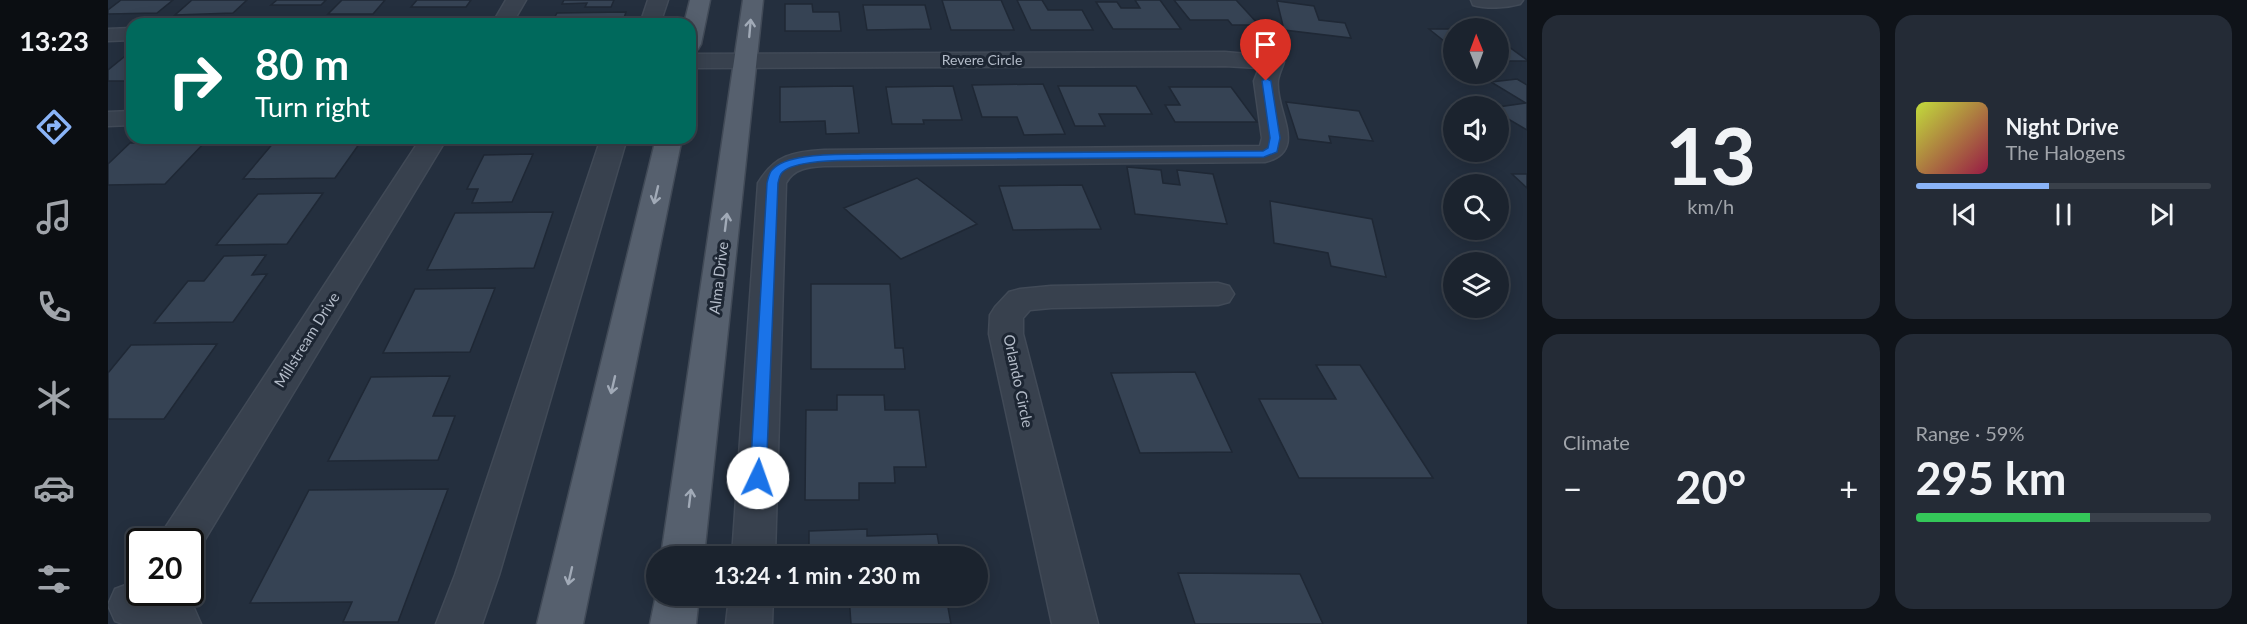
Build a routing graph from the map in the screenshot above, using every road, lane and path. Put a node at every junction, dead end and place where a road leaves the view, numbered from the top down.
1 (516, 0) edge
2 (658, 0) edge
3 (700, 0) edge
4 (753, 0) edge
5 (1513, 0) edge
6 (1480, 1) edge
7 (506, 18) edge
8 (652, 18) edge
9 (696, 18) edge
10 (126, 34) edge
11 (108, 36) edge
12 (696, 61) edge
13 (747, 61) junction
14 (126, 118) edge
15 (108, 119) edge
16 (430, 144) edge
17 (612, 144) edge
18 (668, 144) edge
19 (1218, 294) dead end
20 (189, 528) edge
21 (683, 546) edge
22 (754, 546) edge
23 (676, 606) edge
24 (750, 606) edge
25 (129, 607) edge
26 (178, 624) edge
27 (459, 624) edge
28 (560, 624) edge
29 (673, 624) edge
30 (749, 624) edge
31 (1075, 624) edge

1 - 7 street
2 - 8 street
3 - 9 main road
13 -> 4 main road, Alma Drive
5 - 6 street
10 - 11 street
12 - 13 street, Revere Circle
21 -> 13 main road, Alma Drive
13 - 22 street, Revere Circle
14 - 15 street
16 - 20 street, Millstream Drive
17 - 27 street
18 -> 28 main road
19 - 31 street, Orlando Circle
23 - 29 main road
24 - 30 street
25 - 26 street

